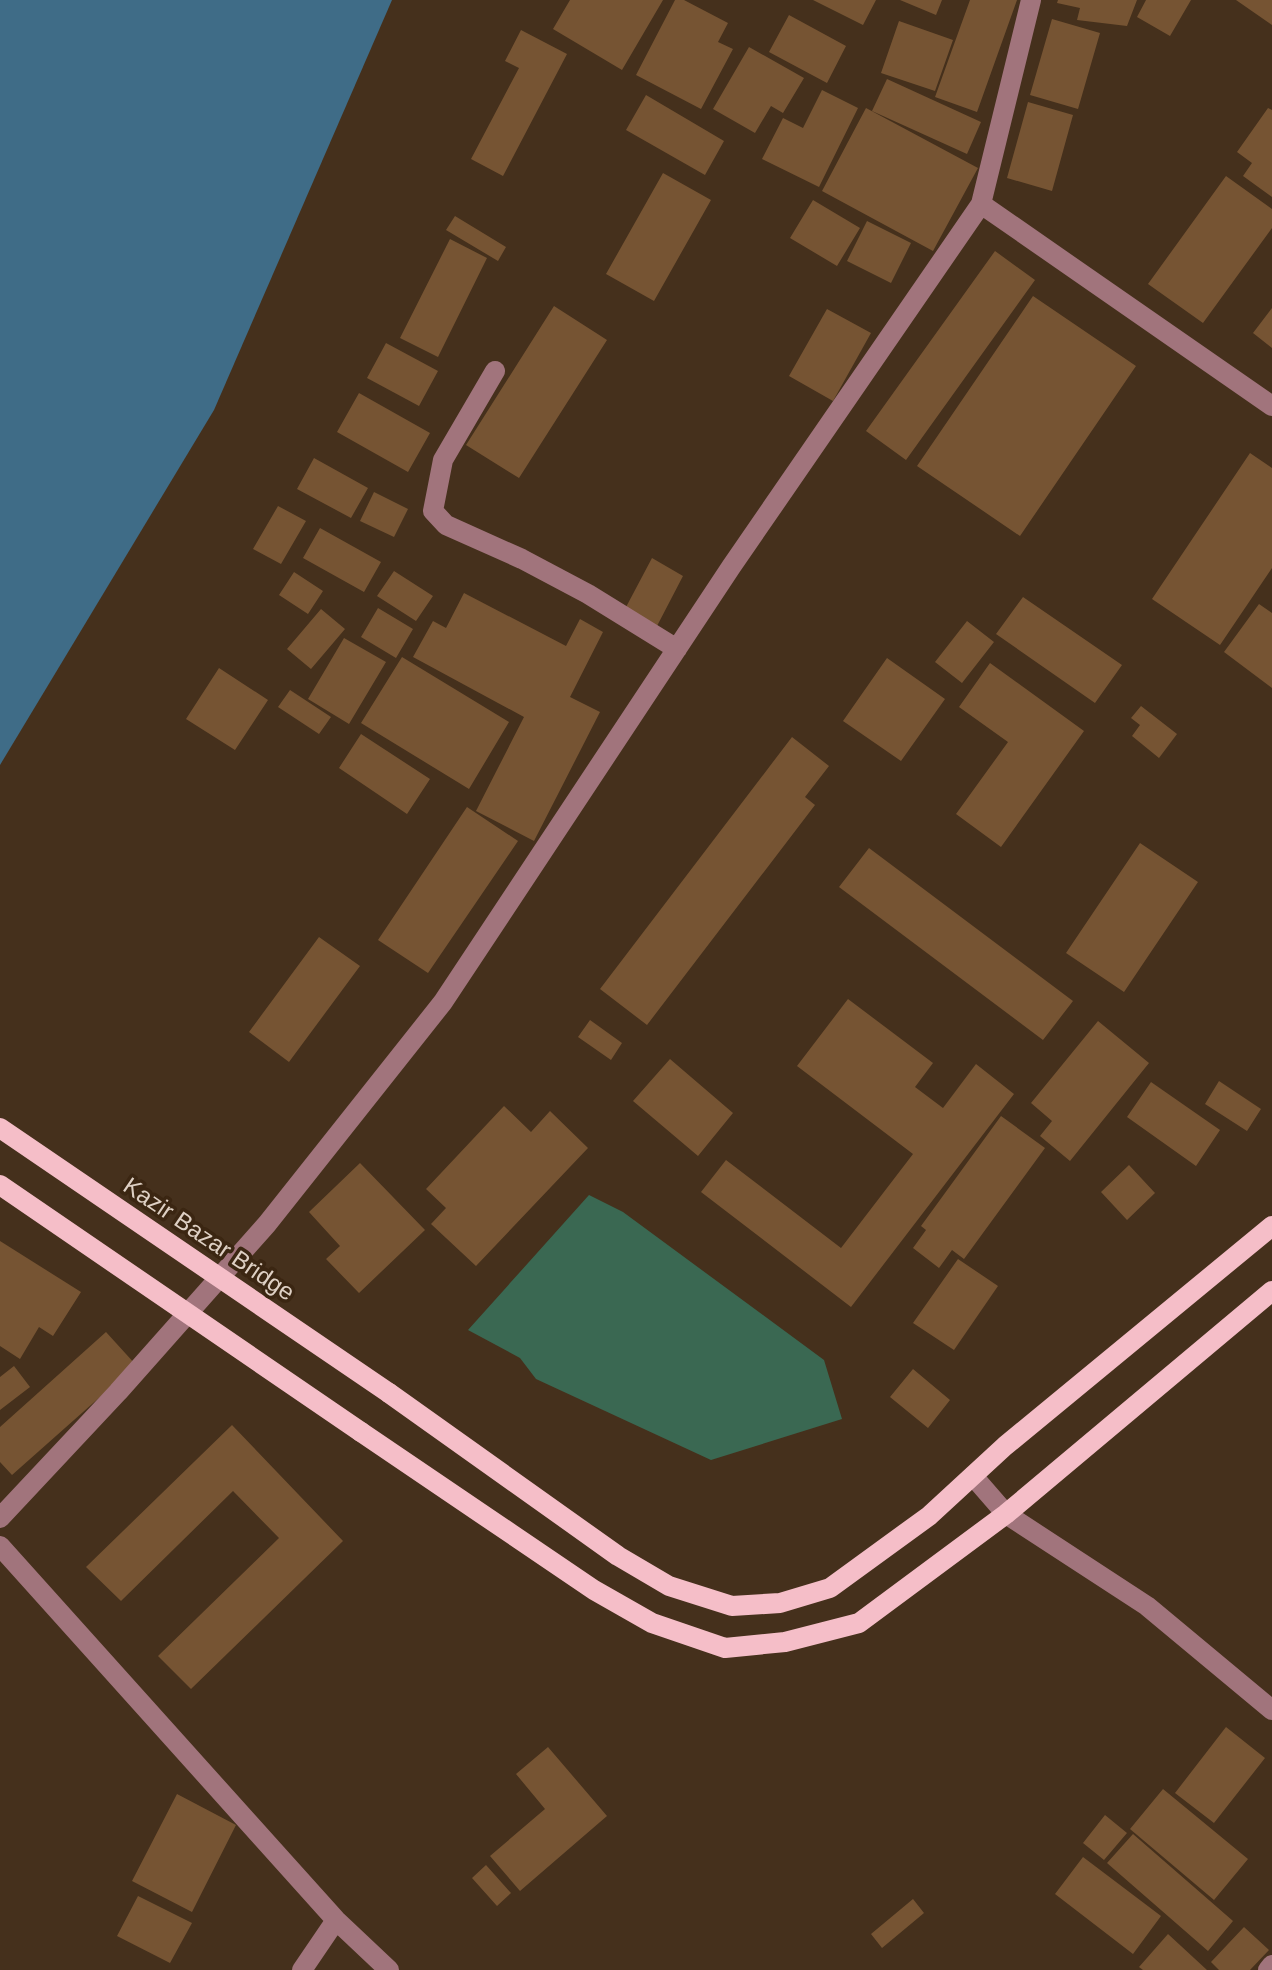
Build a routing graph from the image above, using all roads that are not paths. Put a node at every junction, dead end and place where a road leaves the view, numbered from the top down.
1 (1031, 0) edge
2 (981, 204) junction
3 (495, 371) dead end
4 (1272, 406) edge
5 (677, 649) junction
6 (0, 1128) edge
7 (0, 1185) edge
8 (1272, 1226) edge
9 (1272, 1291) edge
10 (973, 1476) junction
11 (1006, 1514) junction
12 (0, 1518) edge
13 (0, 1546) edge
14 (1272, 1710) edge
15 (336, 1920) junction
16 (1272, 1965) edge
17 (302, 1970) edge
18 (389, 1970) edge
19 (1268, 1970) edge

1 - 2 street
2 - 4 street
2 - 5 street
3 - 5 street
5 - 12 street
6 - 10 main road, Kazir Bazar Bridge, bridge
7 - 11 main road, bridge
8 - 10 main road, Kazir Bazar Bridge
9 - 11 main road
10 - 11 street
11 - 14 street
13 - 15 street
15 - 17 street
15 - 18 street
16 - 19 street

